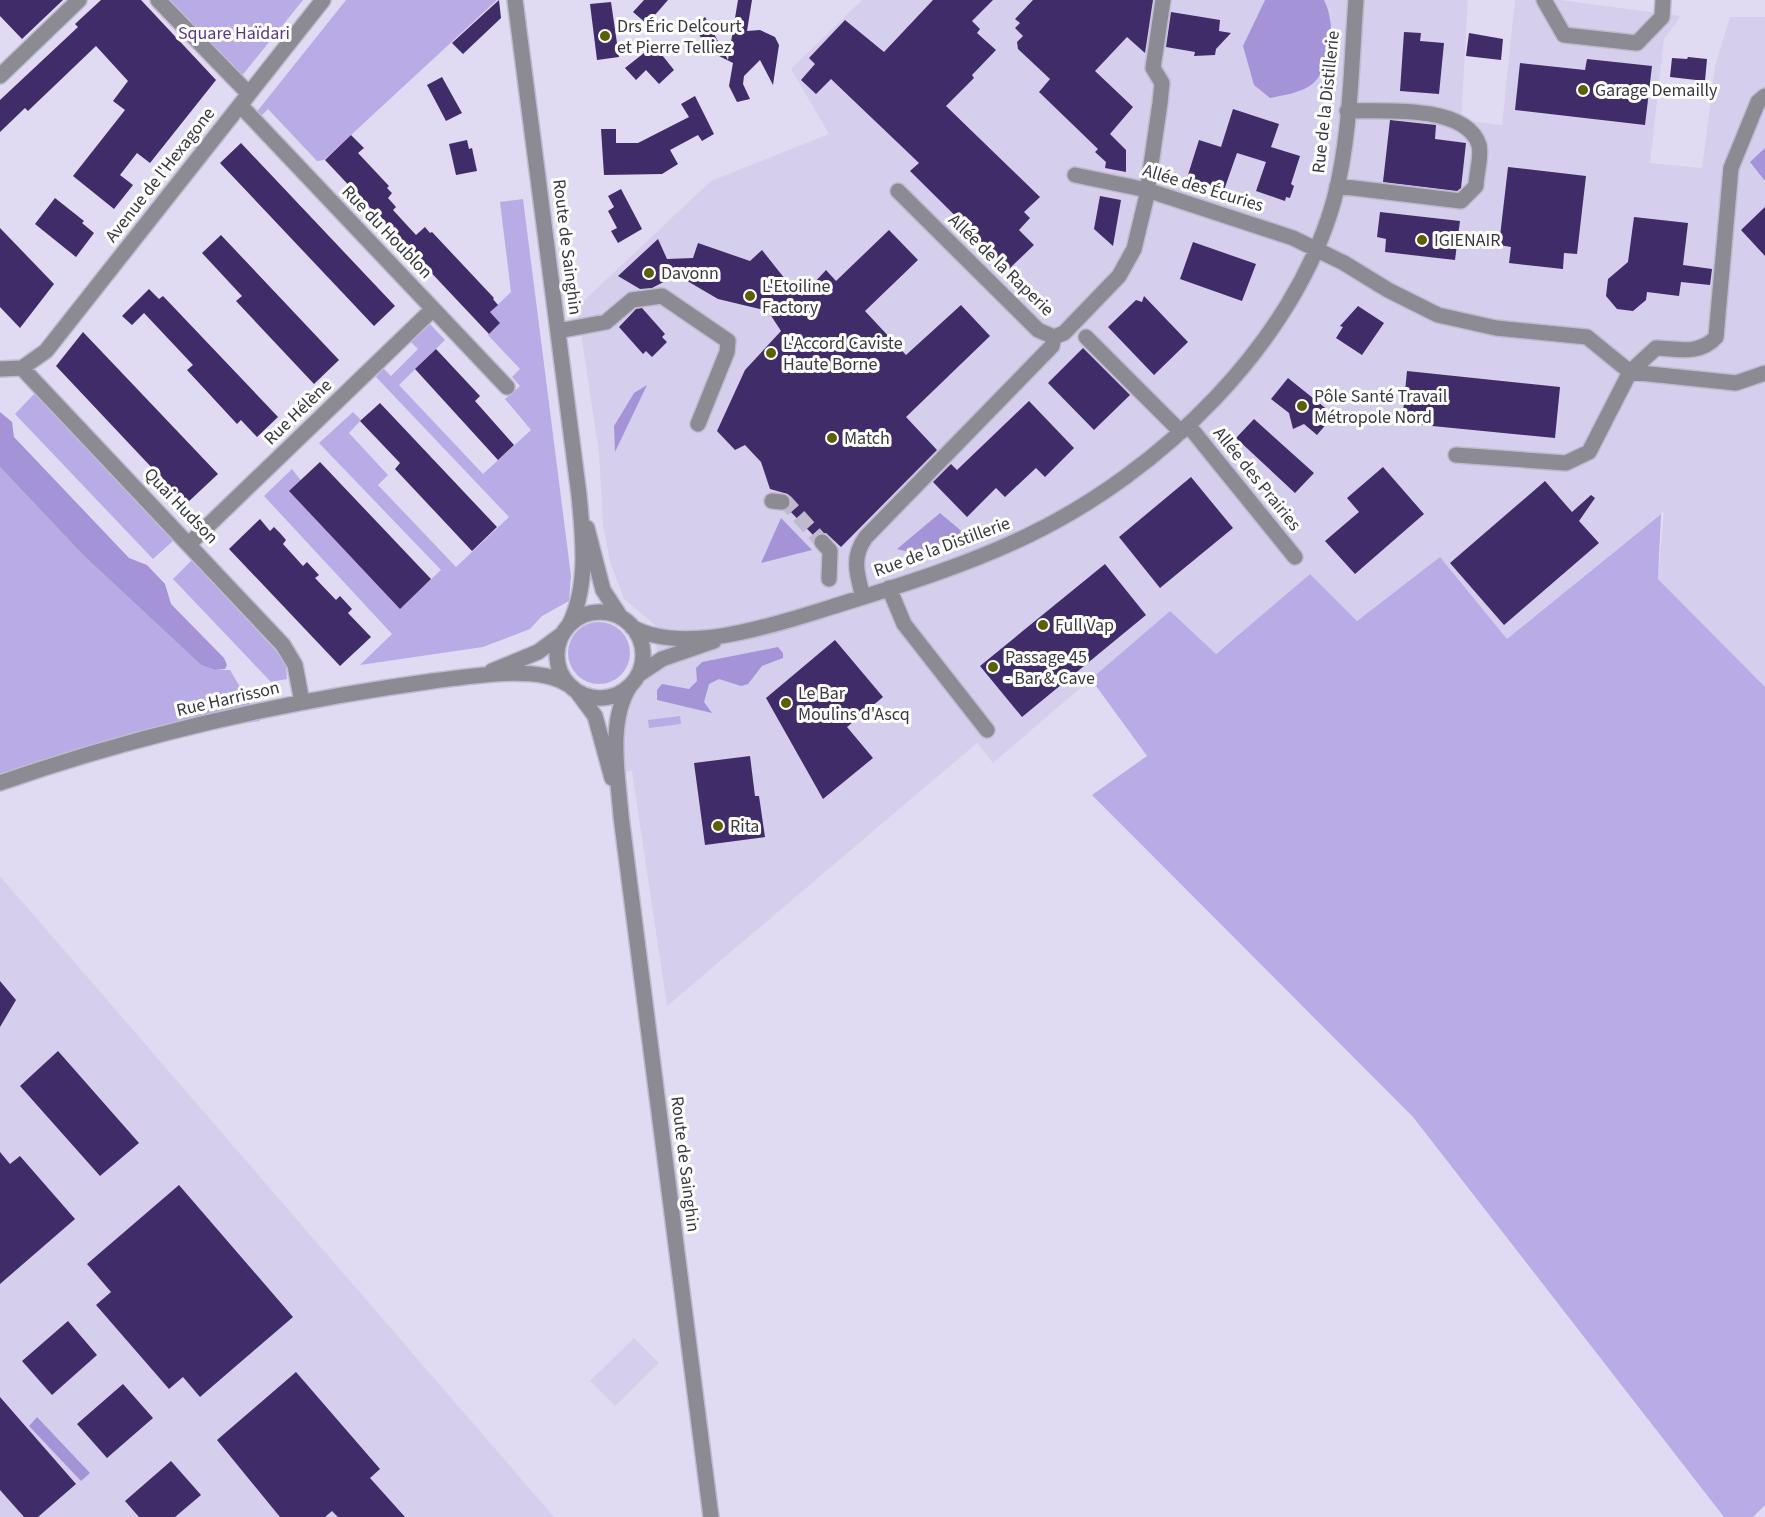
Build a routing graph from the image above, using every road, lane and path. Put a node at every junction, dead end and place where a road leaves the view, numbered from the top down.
1 (78, 0) edge
2 (158, 0) edge
3 (323, 0) edge
4 (515, 0) edge
5 (1163, 0) edge
6 (1356, 0) edge
7 (1544, 0) edge
8 (1663, 0) edge
9 (0, 76) edge
10 (1765, 96) edge
11 (244, 99) junction
12 (1347, 111) junction
13 (1075, 175) dead end
14 (1337, 186) junction
15 (1147, 190) junction
16 (898, 191) dead end
17 (1317, 249) junction
18 (433, 309) junction
19 (558, 331) junction
20 (1054, 337) junction
21 (1086, 337) dead end
22 (22, 368) junction
23 (0, 369) edge
24 (1630, 372) junction
25 (1765, 373) edge
26 (507, 387) dead end
27 (698, 424) dead end
28 (1185, 429) junction
29 (1456, 455) dead end
30 (580, 500) junction
31 (822, 542) tunnel mouth
32 (190, 543) junction
33 (1296, 557) dead end
34 (889, 588) junction
35 (863, 597) junction
36 (838, 605) junction
37 (627, 623) junction
38 (565, 630) junction
39 (747, 630) junction
40 (470, 677) junction
41 (634, 681) junction
42 (572, 688) junction
43 (302, 702) junction
44 (987, 730) dead end
45 (0, 783) edge
46 (621, 816) junction
47 (711, 1517) edge

1 - 9 street
2 - 11 street, Rue du Houblon
3 - 11 street, Avenue de l'Hexagone
4 - 19 street, Route de Sainghin
5 - 15 street, Allée de la Raperie
6 - 12 street, Rue de la Distillerie
7 - 8 street
10 - 24 street
11 - 18 street, Rue du Houblon
11 - 22 street, Avenue de l'Hexagone
12 - 14 street, Rue de la Distillerie
12 - 14 street
13 - 15 street, Allée des Écuries
14 - 17 street, Rue de la Distillerie
15 - 17 street, Allée des Écuries
15 - 20 street, Allée de la Raperie
16 - 20 street, Allée de la Raperie
17 - 24 street, Allée des Écuries
17 - 28 street, Rue de la Distillerie
18 - 26 street, Rue du Houblon
18 - 32 street, Rue Hélène
19 - 27 street
19 - 30 street, Route de Sainghin
20 - 35 street
21 - 28 street, Allée des Prairies
22 - 23 street
22 - 32 street, Quai Hudson
24 - 25 street
24 - 29 street
28 - 33 street, Allée des Prairies
28 - 34 street, Rue de la Distillerie
30 - 37 street, Route de Sainghin
30 - 38 street, Route de Sainghin
31 - 36 street
32 - 43 street, Quai Hudson
34 - 35 street, Rue de la Distillerie
34 - 44 street
35 - 36 street, Rue de la Distillerie
36 - 39 street, Rue de la Distillerie
37 - 38 street
37 - 39 street, Rue de la Distillerie
37 - 41 street
38 - 40 street, Rue Harrisson
38 - 42 street
39 - 41 street, Rue de la Distillerie
40 - 42 street, Rue Harrisson
40 - 43 street, Rue Harrisson
41 - 42 street
41 - 46 street, Route de Sainghin
42 - 46 street, Route de Sainghin
43 - 45 street, Rue Harrisson
46 - 47 street, Route de Sainghin

